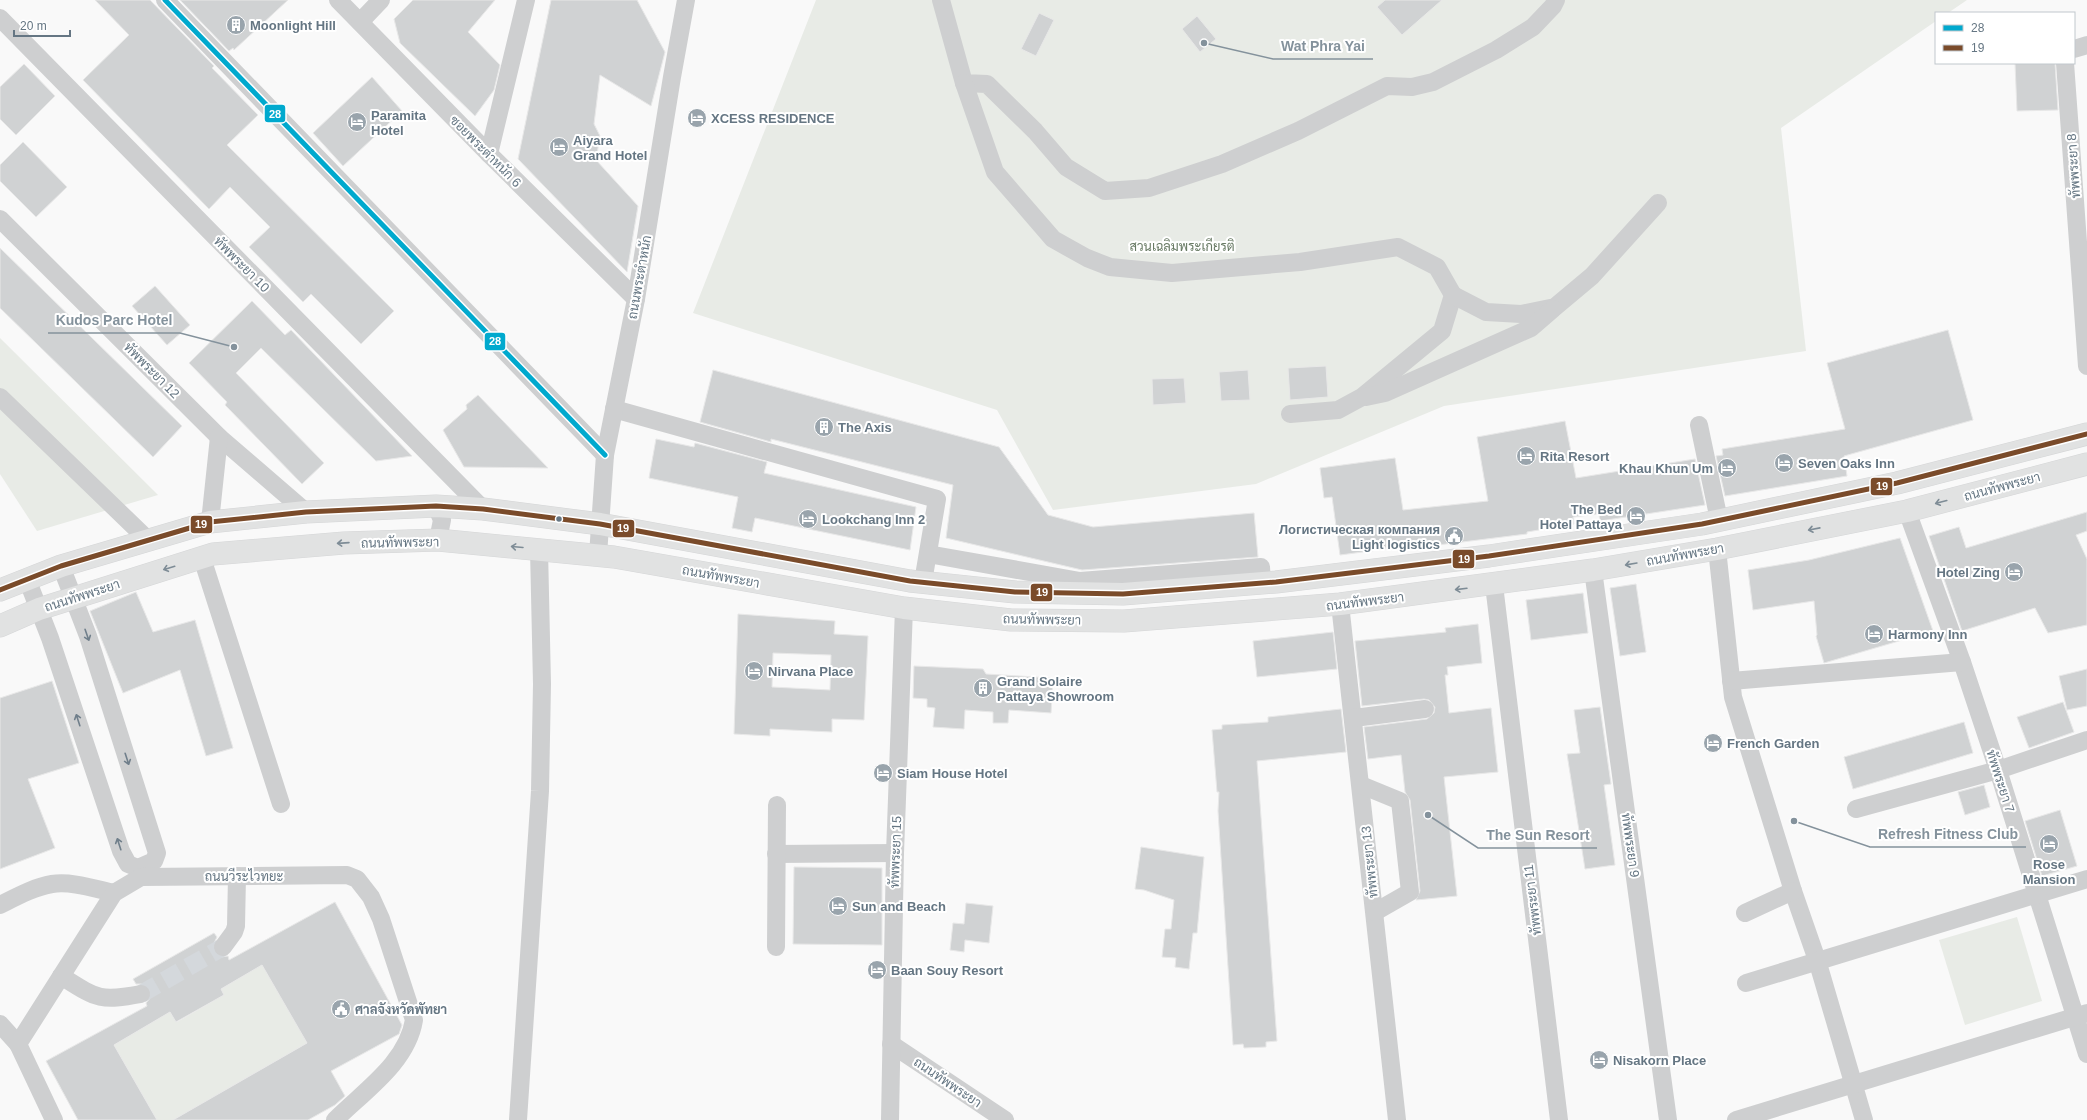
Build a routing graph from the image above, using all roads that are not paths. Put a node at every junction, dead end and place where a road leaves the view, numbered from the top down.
1 (165, 0) edge
2 (338, 0) edge
3 (381, 0) edge
4 (526, 0) edge
5 (686, 0) edge
6 (941, 0) edge
7 (1556, 0) edge
8 (0, 18) edge
9 (360, 22) junction
10 (2087, 45) edge
11 (2075, 49) edge
12 (2065, 64) edge
13 (964, 83) junction
14 (489, 154) junction
15 (1658, 203) dead end
16 (0, 219) edge
17 (1453, 295) junction
18 (636, 299) junction
19 (1555, 307) junction
20 (2087, 366) edge
21 (0, 397) edge
22 (1362, 397) junction
23 (614, 409) junction
24 (1290, 414) dead end
25 (1699, 426) dead end
26 (2087, 434) edge
27 (219, 437) junction
28 (605, 455) junction
29 (2087, 464) edge
30 (436, 506) junction
31 (483, 508) junction
32 (1907, 511) junction
33 (306, 512) junction
34 (1719, 520) junction
35 (210, 522) junction
36 (600, 524) junction
37 (146, 539) junction
38 (438, 540) junction
39 (539, 549) junction
40 (1717, 549) junction
41 (928, 554) junction
42 (598, 555) junction
43 (202, 558) junction
44 (61, 566) junction
45 (1593, 570) junction
46 (27, 579) junction
47 (923, 582) junction
48 (1262, 583) junction
49 (1494, 585) junction
50 (0, 590) edge
51 (73, 599) junction
52 (1340, 604) junction
53 (904, 608) junction
54 (39, 609) junction
55 (0, 626) edge
56 (1962, 662) junction
57 (1731, 681) junction
58 (1425, 709) dead end
59 (1354, 718) junction
60 (2087, 740) edge
61 (1998, 770) junction
62 (1361, 785) junction
63 (281, 804) dead end
64 (777, 805) dead end
65 (1856, 809) dead end
66 (895, 853) junction
67 (776, 854) junction
68 (139, 872) junction
69 (237, 876) junction
70 (2087, 879) edge
71 (1793, 891) junction
72 (114, 893) junction
73 (2037, 894) junction
74 (0, 905) edge
75 (1374, 912) junction
76 (1745, 913) dead end
77 (222, 947) tunnel mouth
78 (776, 947) dead end
79 (1817, 960) junction
80 (61, 976) junction
81 (1746, 983) dead end
82 (141, 994) tunnel mouth
83 (2082, 1015) edge
84 (0, 1024) edge
85 (18, 1044) junction
86 (891, 1044) junction
87 (2087, 1054) edge
88 (1853, 1084) junction
89 (54, 1120) edge
90 (335, 1120) edge
91 (518, 1120) edge
92 (890, 1120) edge
93 (1005, 1120) edge
94 (1397, 1120) edge
95 (1559, 1120) edge
96 (1668, 1120) edge
97 (1736, 1120) edge
98 (1864, 1120) edge

1 - 28 street
2 - 9 street, ซอยพระตำหนัก 6
3 - 9 street
4 - 14 street
5 - 18 street, ถนนพระตำหนัก
6 - 13 street
7 - 13 street
8 - 31 street, ทัพพระยา 10
9 - 14 street, ซอยพระตำหนัก 6
10 - 11 street
12 - 20 street, ทัพพระยา 8
13 - 17 street
14 - 18 street, ซอยพระตำหนัก 6
15 - 19 street
16 - 27 street, ทัพพระยา 12
17 - 19 street
17 - 22 street
18 - 23 street, ถนนพระตำหนัก
19 - 22 street
21 - 37 street
22 - 24 street
23 - 28 street, ถนนพระตำหนัก
23 - 41 street
25 - 34 street
26 - 34 main road, ถนนทัพพระยา
27 - 33 street, ทัพพระยา 12
27 - 35 street
28 - 36 street, ถนนพระตำหนัก
29 -> 32 main road, ถนนทัพพระยา
30 - 31 main road, ถนนทัพพระยา
30 - 33 main road, ถนนทัพพระยา
30 - 38 street
31 - 36 main road, ถนนทัพพระยา
32 -> 40 main road, ถนนทัพพระยา
32 - 56 street, ทัพพระยา 7
33 - 35 main road, ถนนทัพพระยา
34 - 48 main road, ถนนทัพพระยา
35 - 37 main road, ถนนทัพพระยา
36 - 42 street, ถนนพระตำหนัก
36 - 47 main road, ถนนทัพพระยา
37 - 44 main road, ถนนทัพพระยา
39 -> 38 main road, ถนนทัพพระยา
38 -> 43 main road, ถนนทัพพระยา
39 - 42 main road, ถนนทัพพระยา
39 - 91 street
40 -> 45 main road, ถนนทัพพระยา
40 - 57 street
41 - 47 street
41 - 48 street
42 - 53 main road, ถนนทัพพระยา
43 -> 51 main road, ถนนทัพพระยา
43 - 63 street
44 - 46 main road, ถนนทัพพระยา
44 - 51 street
45 - 49 main road, ถนนทัพพระยา
45 - 96 street, ทัพพระยา 9
46 - 50 main road, ถนนทัพพระยา
46 - 54 street
47 - 48 main road, ถนนทัพพระยา
49 -> 52 main road, ถนนทัพพระยา
49 - 95 street, ทัพพระยา 11
51 - 54 main road, ถนนทัพพระยา
51 -> 68 street
52 - 53 main road, ถนนทัพพระยา
52 - 59 street, ทัพพระยา 13
53 - 66 street, ทัพพระยา 15
54 - 55 main road, ถนนทัพพระยา
68 -> 54 street
56 - 57 street
56 - 61 street, ทัพพระยา 7
57 - 71 street
58 - 59 street
59 - 62 street, ทัพพระยา 13
60 - 61 street
61 - 65 street
61 - 73 street, ทัพพระยา 7
62 - 75 street, ทัพพระยา 13
62 - 75 street
64 - 67 street
66 - 67 street
66 - 86 street, ทัพพระยา 15
67 - 78 street
68 - 69 street, ถนนวีระไวทยะ
68 - 72 street
69 - 77 street
69 - 90 street, ถนนวีระไวทยะ
70 - 73 street
71 - 76 street
71 - 79 street
72 - 74 street
72 - 80 street
73 - 79 street
73 - 83 street, ทัพพระยา 7
75 - 94 street, ทัพพระยา 13
79 - 81 street
79 - 88 street
80 - 82 street
80 - 85 street
83 - 87 street, ทัพพระยา 7
83 - 88 street
84 - 85 street
85 - 89 street
86 - 92 street, ทัพพระยา 15
86 - 93 street, ถนนทัพพระยา
88 - 97 street
88 - 98 street

